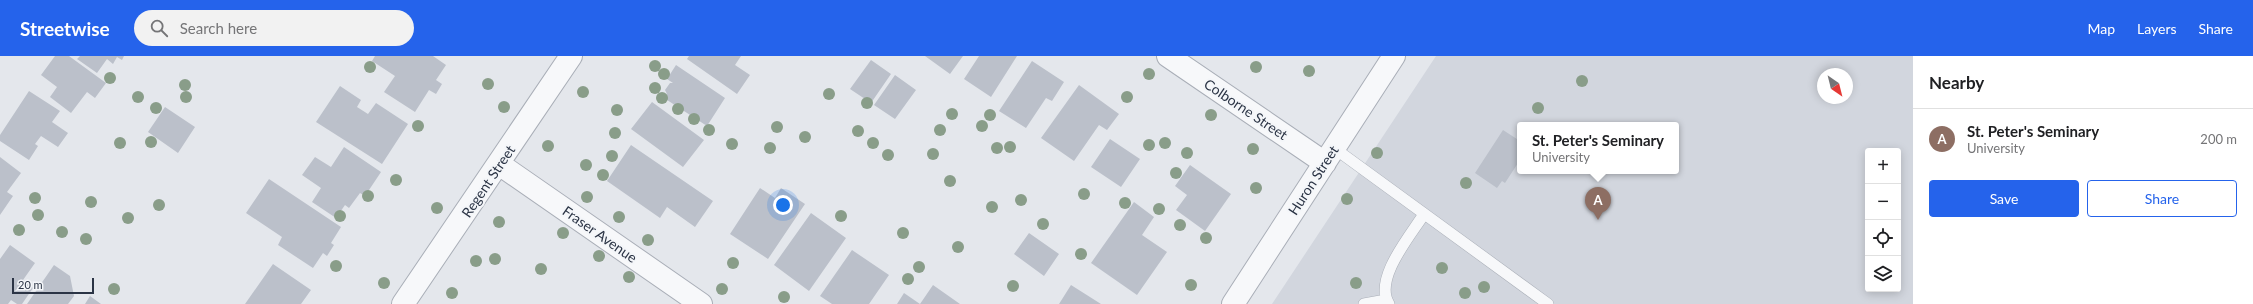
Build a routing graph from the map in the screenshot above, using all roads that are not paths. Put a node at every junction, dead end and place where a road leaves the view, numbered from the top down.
1 (572, 56) edge
2 (1168, 56) edge
3 (1394, 56) edge
4 (1329, 156) junction
5 (500, 164) junction
6 (1424, 214) junction
7 (1388, 302) edge
8 (403, 304) edge
9 (701, 304) edge
10 (1233, 304) edge
11 (1364, 304) edge
12 (1548, 304) edge

1 - 5 street, Regent Street
2 - 4 street, Colborne Street
3 - 4 street, Huron Street
4 - 6 lane
4 - 10 street, Huron Street
5 - 8 street, Regent Street
5 - 9 street, Fraser Avenue
6 - 7 lane
6 - 12 lane
7 - 11 lane

